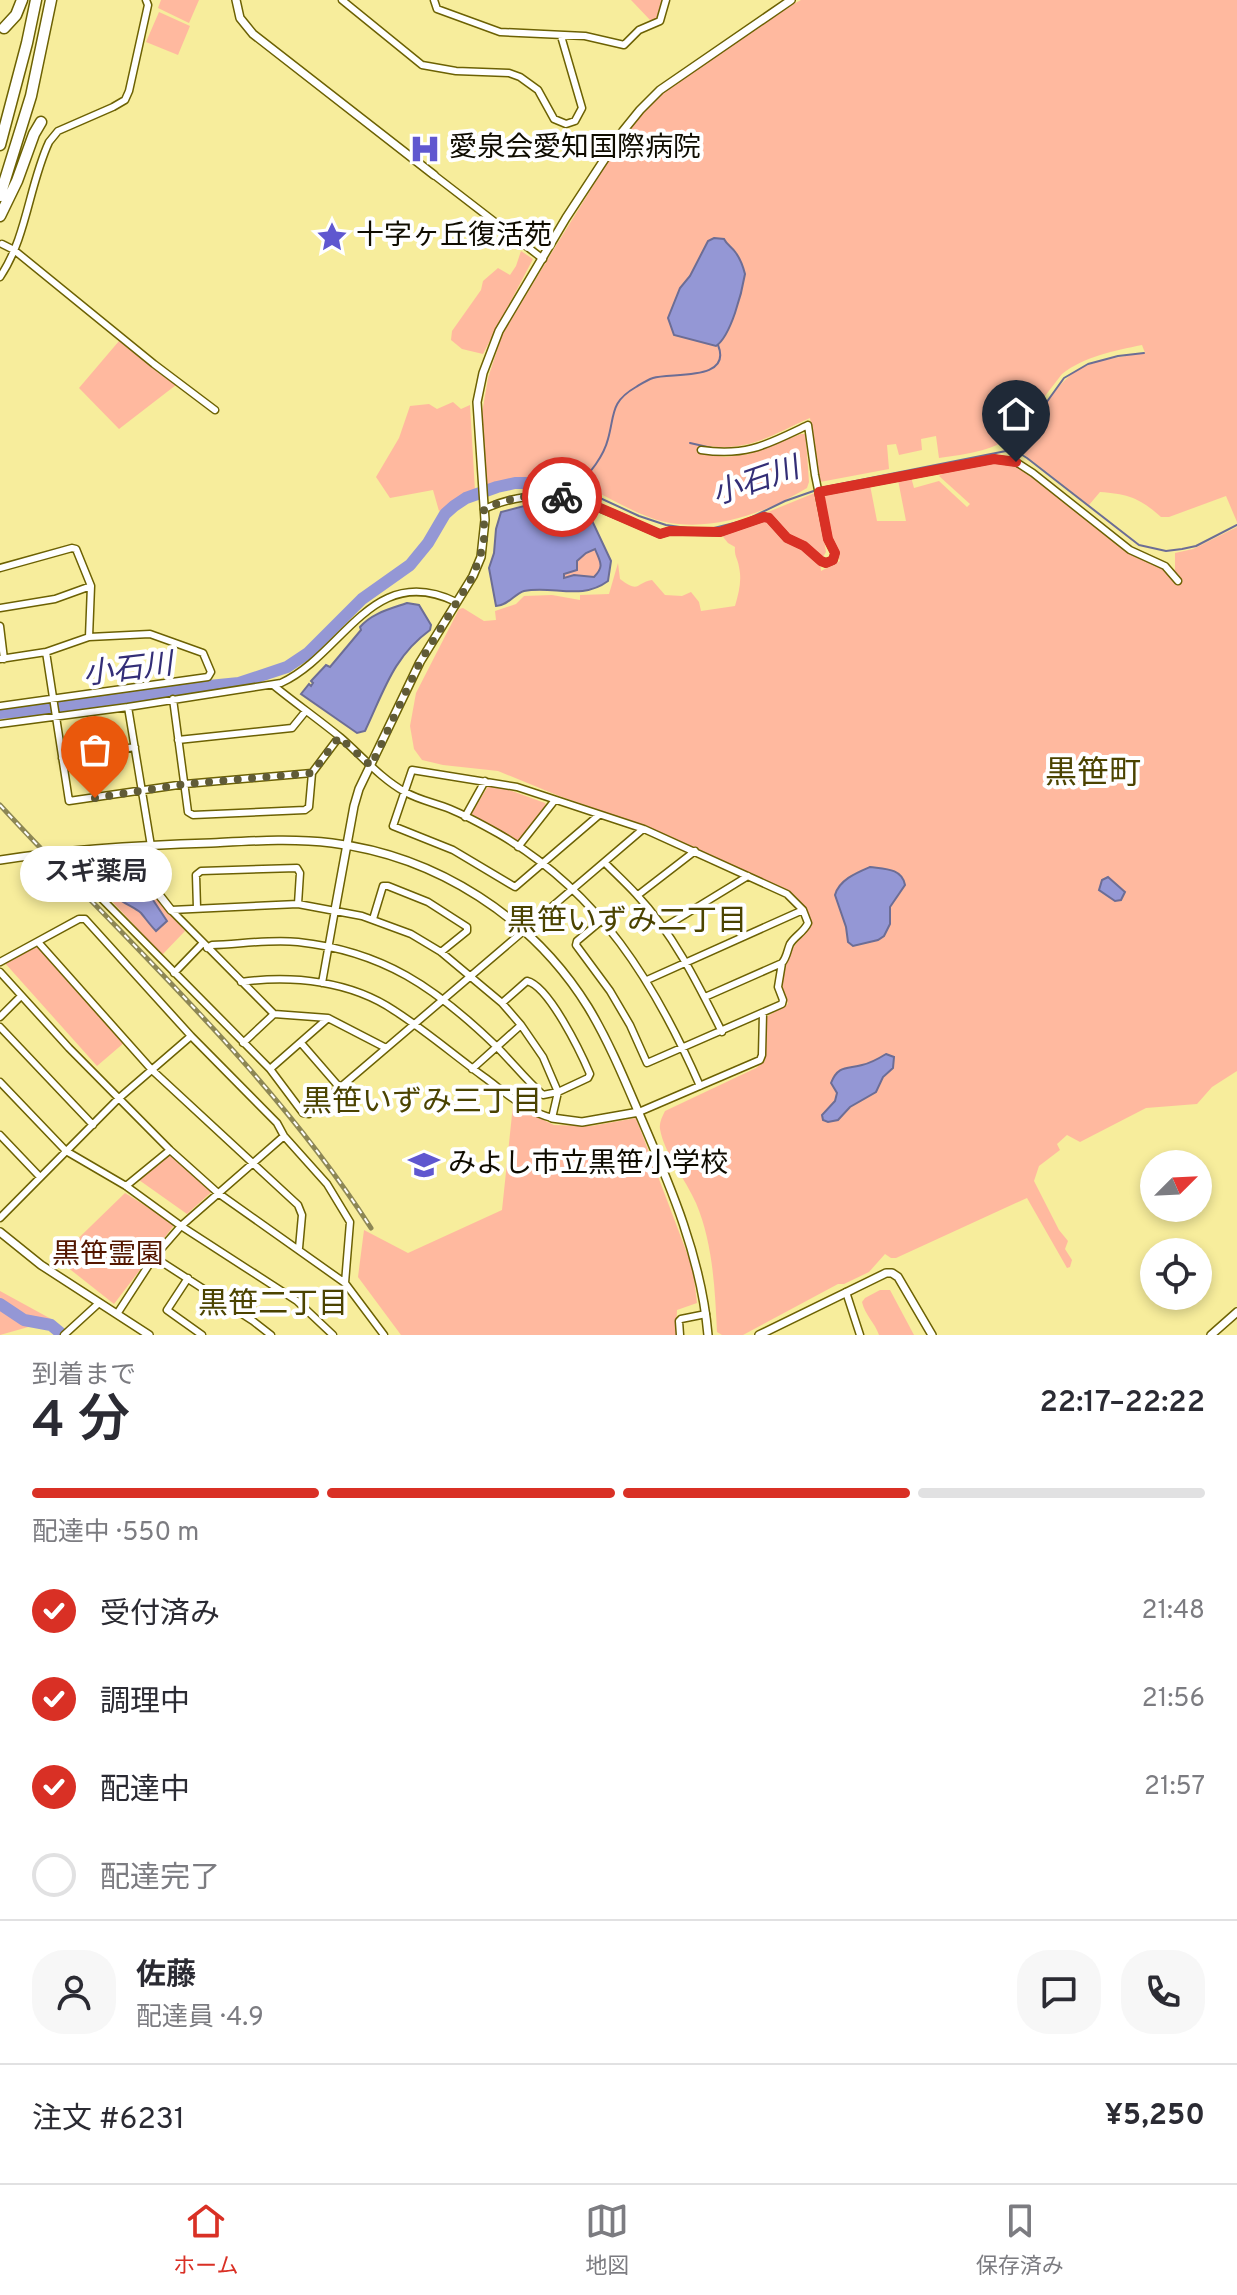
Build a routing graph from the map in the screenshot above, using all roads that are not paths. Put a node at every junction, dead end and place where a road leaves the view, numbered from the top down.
1 (22, 0) edge
2 (36, 0) edge
3 (51, 0) edge
4 (146, 0) edge
5 (236, 0) edge
6 (342, 0) edge
7 (434, 0) edge
8 (666, 0) edge
9 (791, 0) edge
10 (4, 28) dead end
11 (561, 36) junction
12 (41, 122) dead end
13 (0, 145) edge
14 (434, 175) joint
15 (0, 196) edge
16 (0, 216) edge
17 (2, 244) edge
18 (14, 250) junction
19 (543, 259) junction
20 (0, 277) edge
21 (215, 410) dead end
22 (701, 450) dead end
23 (819, 490) junction
24 (484, 509) junction
25 (0, 568) edge
26 (1178, 581) dead end
27 (91, 586) junction
28 (456, 602) junction
29 (0, 608) edge
30 (0, 626) edge
31 (89, 637) junction
32 (46, 652) junction
33 (2, 659) edge
34 (273, 685) junction
35 (173, 699) junction
36 (54, 700) junction
37 (0, 706) edge
38 (128, 707) junction
39 (305, 712) junction
40 (56, 713) junction
41 (0, 724) edge
42 (339, 737) junction
43 (178, 740) junction
44 (135, 747) junction
45 (62, 758) junction
46 (371, 766) junction
47 (312, 773) junction
48 (485, 781) junction
49 (185, 784) junction
50 (141, 791) junction
51 (404, 792) junction
52 (555, 800) junction
53 (599, 815) junction
54 (465, 817) junction
55 (644, 829) junction
56 (346, 845) junction
57 (151, 846) junction
58 (518, 847) junction
59 (695, 851) junction
60 (0, 860) edge
61 (605, 863) junction
62 (543, 864) junction
63 (748, 876) junction
64 (153, 887) junction
65 (573, 891) junction
66 (638, 895) junction
67 (298, 904) junction
68 (197, 908) junction
69 (171, 910) junction
70 (335, 910) junction
71 (803, 910) junction
72 (373, 919) junction
73 (602, 920) junction
74 (663, 928) junction
75 (524, 932) junction
76 (38, 942) junction
77 (205, 946) junction
78 (328, 947) junction
79 (441, 952) junction
80 (0, 962) edge
81 (685, 963) junction
82 (782, 963) junction
83 (0, 972) edge
84 (174, 973) junction
85 (470, 977) junction
86 (647, 980) junction
87 (241, 982) junction
88 (322, 983) junction
89 (21, 996) junction
90 (705, 997) junction
91 (444, 998) junction
92 (502, 1003) junction
93 (763, 1013) junction
94 (274, 1014) junction
95 (0, 1017) edge
96 (328, 1018) junction
97 (414, 1025) junction
98 (521, 1025) junction
99 (0, 1027) edge
100 (722, 1032) junction
101 (191, 1036) junction
102 (243, 1043) junction
103 (301, 1043) junction
104 (497, 1047) junction
105 (386, 1048) junction
106 (684, 1049) junction
107 (270, 1069) junction
108 (472, 1069) junction
109 (152, 1070) junction
110 (700, 1086) junction
111 (2, 1087) edge
112 (340, 1088) junction
113 (558, 1092) junction
114 (118, 1099) junction
115 (639, 1112) junction
116 (552, 1118) junction
117 (93, 1125) junction
118 (0, 1135) edge
119 (284, 1136) junction
120 (170, 1150) junction
121 (66, 1151) junction
122 (252, 1162) junction
123 (40, 1177) junction
124 (126, 1186) junction
125 (218, 1193) junction
126 (0, 1218) edge
127 (181, 1226) junction
128 (0, 1232) edge
129 (299, 1248) junction
130 (154, 1257) junction
131 (188, 1278) junction
132 (345, 1283) junction
133 (846, 1292) junction
134 (99, 1303) junction
135 (1237, 1312) edge
136 (117, 1314) junction
137 (706, 1314) junction
138 (64, 1335) edge
139 (149, 1335) edge
140 (202, 1335) edge
141 (271, 1335) edge
142 (333, 1335) edge
143 (384, 1335) edge
144 (680, 1335) edge
145 (708, 1335) edge
146 (759, 1335) edge
147 (860, 1335) edge
148 (932, 1335) edge
149 (1211, 1335) edge

1 - 10 highway
2 - 13 highway
3 - 15 highway
4 - 18 street
5 - 14 street
6 - 11 street
7 - 11 street
8 - 11 street
9 - 19 street
12 - 16 highway
14 - 19 street
17 - 18 street
18 - 20 street
18 - 21 street
19 - 24 street
22 - 23 street
23 - 24 street
23 - 26 street
24 - 28 street
25 - 27 street
27 - 29 street
27 - 31 street
28 - 34 street
28 - 46 street
30 - 33 street
31 - 32 street
31 - 36 street
32 - 33 street
32 - 36 street
34 - 35 street
34 - 39 street
35 - 38 street
35 - 43 street
36 - 37 street
36 - 40 street
38 - 40 street
38 - 44 street
39 - 42 street
39 - 43 street
40 - 41 street
40 - 45 street
42 - 46 street
42 - 47 street
43 - 49 street
44 - 45 street
44 - 50 street
45 - 50 street
46 - 51 street
46 - 56 street
47 - 49 street
47 - 49 street
48 - 51 street
48 - 52 street
48 - 54 street
49 - 50 street
50 - 57 street
51 - 54 street
51 - 62 street
52 - 53 street
52 - 58 street
53 - 55 street
53 - 62 street
54 - 58 street
55 - 59 street
55 - 61 street
56 - 57 street
56 - 70 street
56 - 75 street
57 - 60 street
57 - 64 street
58 - 62 street
59 - 63 street
59 - 66 street
61 - 65 street
61 - 66 street
62 - 65 street
63 - 71 street
63 - 74 street
64 - 69 street
64 - 84 street
65 - 73 street
65 - 75 street
66 - 74 street
67 - 68 street
67 - 68 street
67 - 70 street
68 - 69 street
69 - 77 street
70 - 72 street
70 - 78 street
71 - 81 street
71 - 82 street
72 - 79 street
72 - 79 street
73 - 86 street
73 - 106 street
74 - 81 street
75 - 85 street
75 - 115 street
76 - 80 street
76 - 101 street
76 - 109 street
77 - 78 street
77 - 84 street
77 - 87 street
78 - 88 street
78 - 91 street
79 - 85 street
81 - 86 street
81 - 90 street
82 - 90 street
82 - 93 street
83 - 89 street
84 - 102 street
85 - 91 street
85 - 92 street
86 - 106 street
87 - 88 street
87 - 94 street
88 - 97 street
89 - 95 street
89 - 114 street
90 - 100 street
91 - 97 street
91 - 104 street
92 - 98 street
92 - 113 street
93 - 100 street
93 - 110 street
94 - 96 street
94 - 102 street
96 - 103 street
96 - 105 street
97 - 105 street
97 - 108 street
98 - 104 street
98 - 113 street
99 - 117 street
100 - 106 street
101 - 109 street
101 - 119 street
102 - 107 street
103 - 107 street
103 - 112 street
104 - 108 street
104 - 113 street
105 - 112 street
106 - 110 street
107 - 112 street
108 - 116 street
109 - 114 street
109 - 122 street
110 - 115 street
111 - 121 street
113 - 116 street
114 - 117 street
114 - 120 street
115 - 116 street
115 - 137 street
117 - 121 street
118 - 123 street
119 - 122 street
119 - 132 street
120 - 124 street
120 - 125 street
121 - 123 street
121 - 124 street
122 - 125 street
122 - 129 street
123 - 126 street
124 - 127 street
125 - 127 street
125 - 129 street
127 - 130 street
127 - 142 street
128 - 134 street
129 - 132 street
130 - 131 street
130 - 136 street
131 - 140 street
131 - 141 street
132 - 143 street
133 - 146 street
133 - 147 street
133 - 148 street
134 - 136 street
134 - 138 street
135 - 149 street
136 - 139 street
137 - 144 street
137 - 145 street

